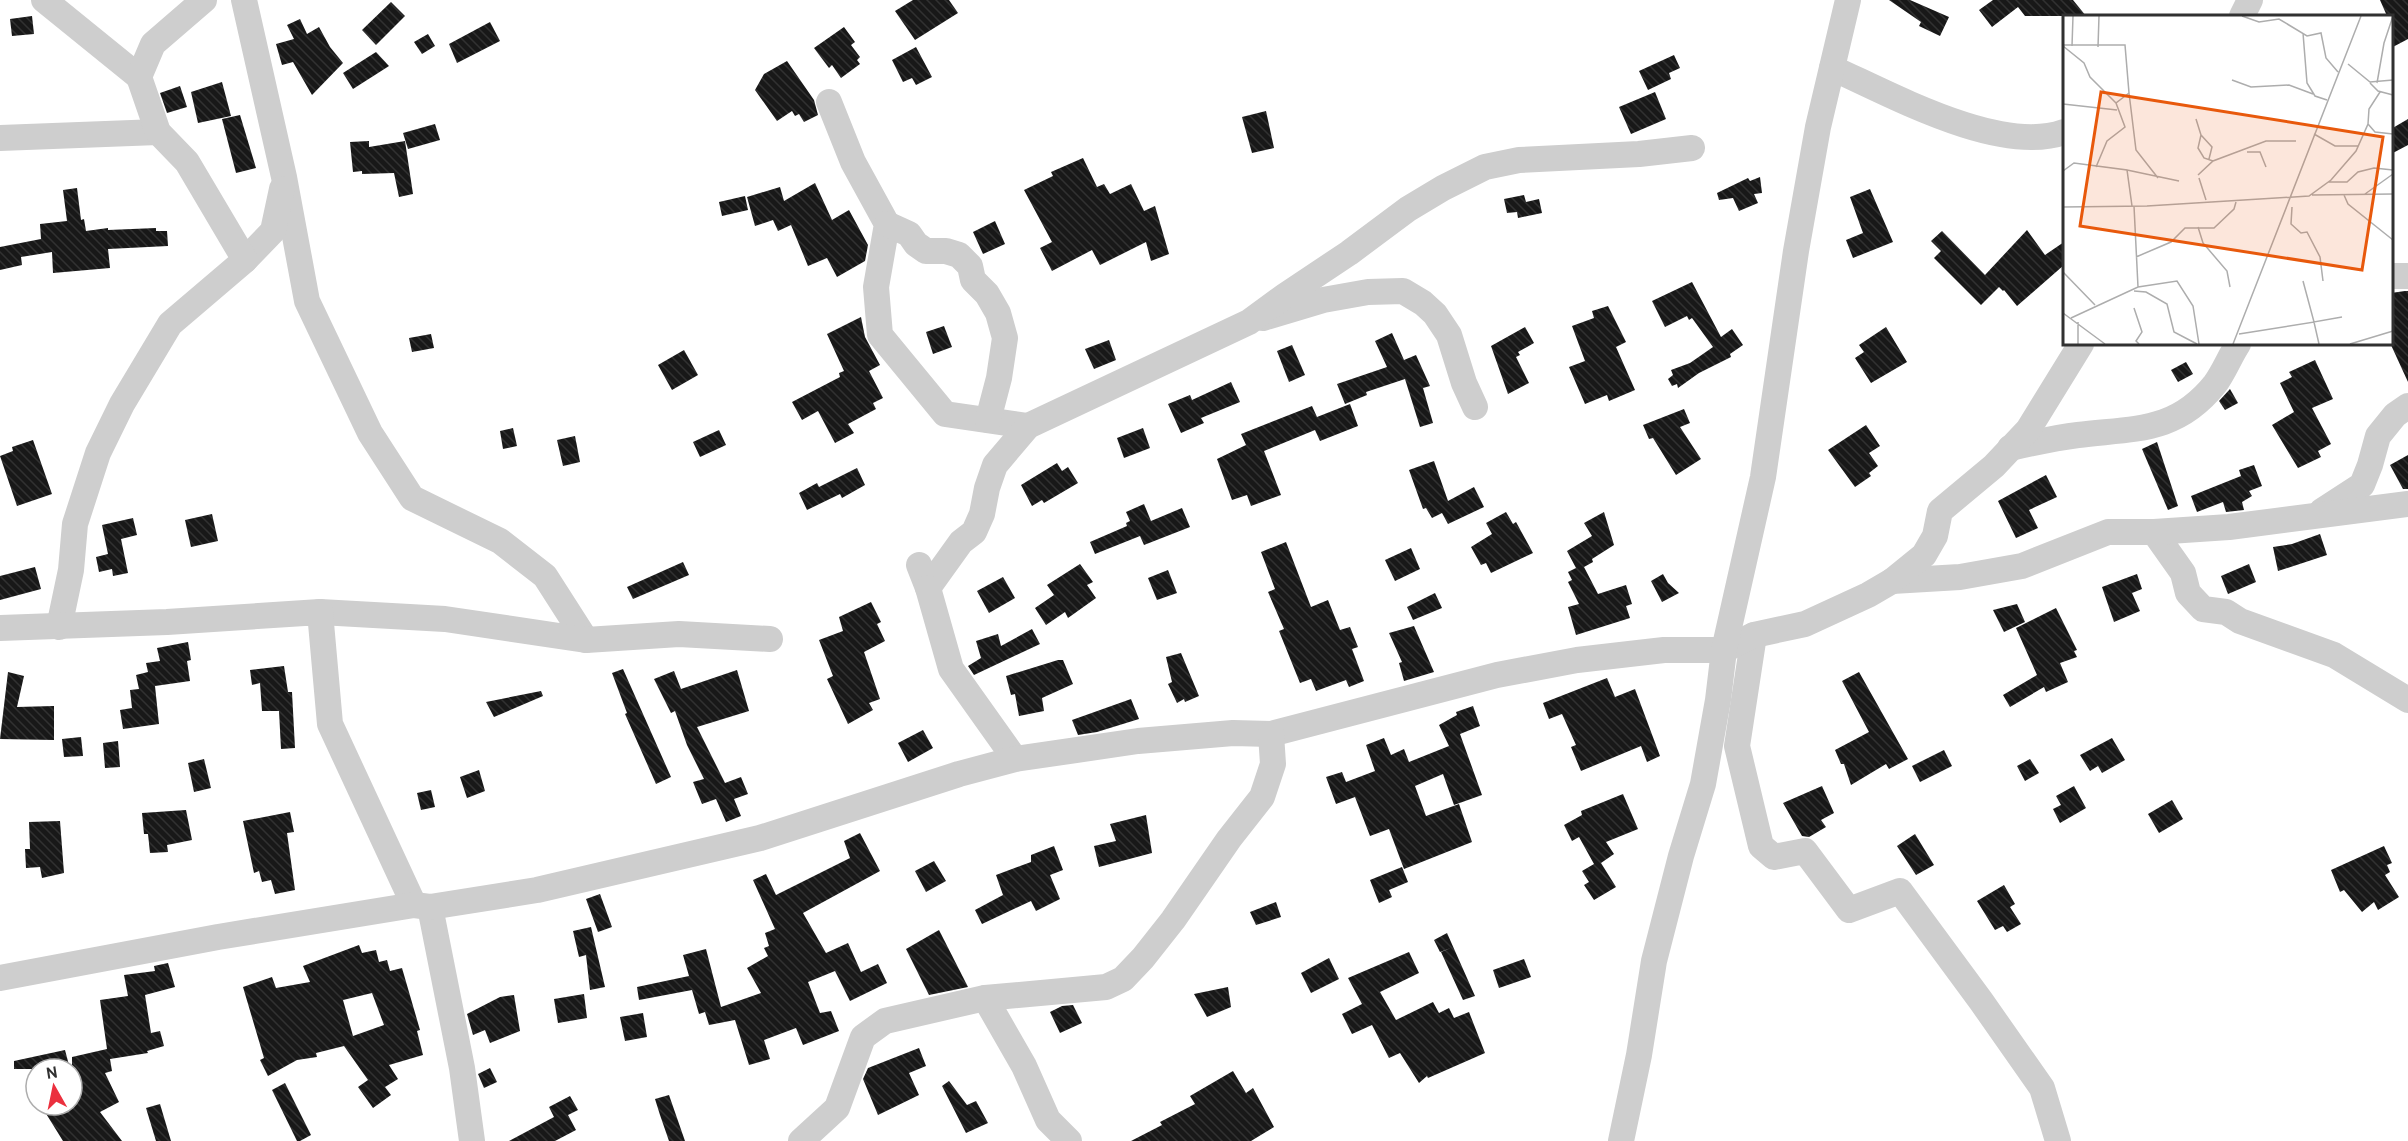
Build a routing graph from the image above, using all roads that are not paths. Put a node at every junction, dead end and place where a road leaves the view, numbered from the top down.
1 (44, 0) edge
2 (204, 0) edge
3 (244, 0) edge
4 (1848, 0) edge
5 (2250, 0) edge
6 (2242, 15) edge
7 (1832, 68) junction
8 (139, 77) junction
9 (829, 102) dead end
10 (158, 132) junction
11 (2063, 132) edge
12 (0, 138) edge
13 (1692, 148) dead end
14 (284, 177) junction
15 (887, 224) junction
16 (245, 260) junction
17 (1249, 322) junction
18 (2080, 345) edge
19 (2237, 345) edge
20 (2408, 406) edge
21 (1475, 407) dead end
22 (988, 420) junction
23 (1028, 426) junction
24 (2009, 448) junction
25 (2408, 504) edge
26 (2317, 514) junction
27 (2154, 532) junction
28 (1892, 581) junction
29 (320, 612) junction
30 (59, 627) junction
31 (0, 628) edge
32 (1754, 635) junction
33 (770, 639) dead end
34 (586, 640) junction
35 (1724, 650) junction
36 (2408, 700) edge
37 (1271, 734) junction
38 (1016, 759) junction
39 (422, 906) junction
40 (0, 978) edge
41 (985, 998) junction
42 (472, 1141) edge
43 (801, 1141) edge
44 (1069, 1141) edge
45 (1621, 1141) edge
46 (2058, 1141) edge

1 - 8 street
2 - 8 street
3 - 14 street
4 - 7 street
5 - 6 street
7 - 11 street
7 - 35 street
8 - 10 street
9 - 15 street
10 - 12 street
10 - 16 street
13 - 17 street
14 - 16 street
14 - 34 street
15 - 22 street
15 - 22 street
16 - 30 street
17 - 21 street
17 - 23 street
18 - 24 street
19 - 24 street
20 - 26 street
22 - 23 street
23 - 38 street
24 - 28 street
25 - 26 street
26 - 27 street
27 - 28 street
27 - 36 street
28 - 32 street
29 - 30 street
29 - 34 street
29 - 39 street
30 - 31 street
32 - 35 street
32 - 46 street
33 - 34 street
35 - 37 street
35 - 45 street
37 - 38 street
37 - 41 street
38 - 39 street
39 - 40 street
39 - 42 street
41 - 43 street
41 - 44 street

